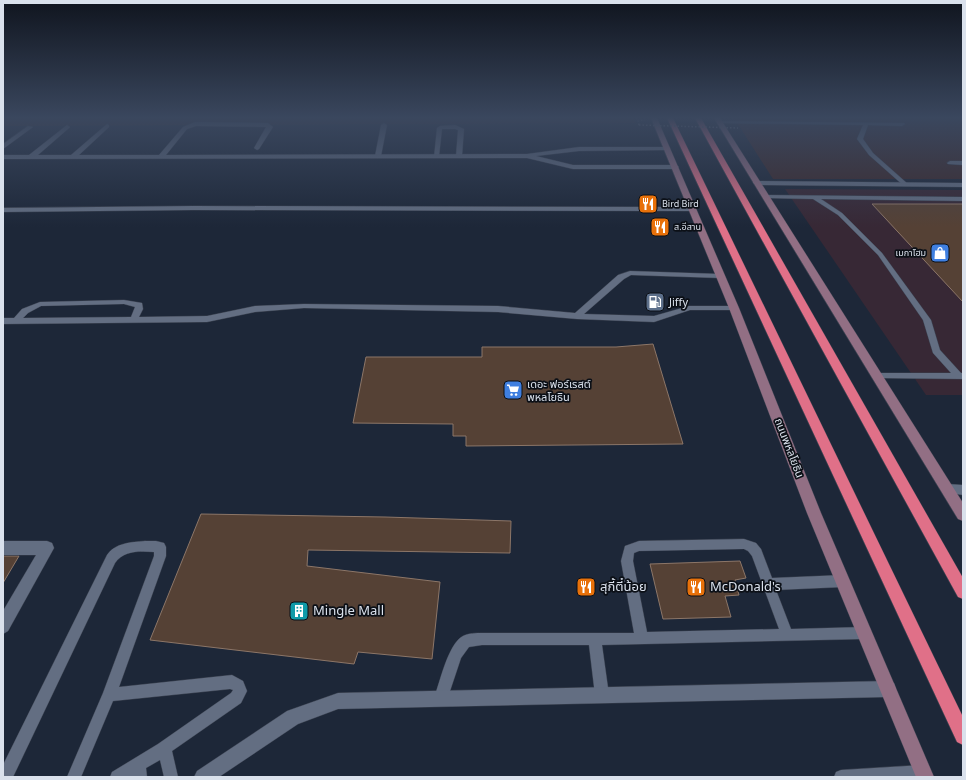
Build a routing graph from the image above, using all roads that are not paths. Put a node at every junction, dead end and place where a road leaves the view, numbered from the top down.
1 (34, 154) edge
2 (76, 154) edge
3 (535, 154) edge
4 (670, 154) edge
5 (687, 154) edge
6 (718, 154) edge
7 (740, 154) edge
8 (871, 154) edge
9 (161, 156) joint
10 (378, 156) joint
11 (436, 156) joint
12 (459, 156) joint
13 (527, 156) junction
14 (3, 157) edge
15 (31, 157) junction
16 (73, 157) junction
17 (950, 163) dead end
18 (963, 163) edge
19 (676, 167) junction
20 (758, 183) junction
21 (906, 185) junction
22 (963, 185) edge
23 (767, 197) junction
24 (815, 198) junction
25 (963, 199) edge
26 (3, 210) edge
27 (693, 210) junction
28 (720, 276) junction
29 (734, 308) junction
30 (578, 316) junction
31 (134, 320) junction
32 (3, 321) edge
33 (16, 321) junction
34 (878, 376) junction
35 (961, 376) edge
36 (947, 490) junction
37 (963, 490) edge
38 (963, 515) edge
39 (3, 548) edge
40 (843, 581) junction
41 (769, 584) junction
42 (963, 592) edge
43 (3, 626) edge
44 (864, 633) junction
45 (787, 635) junction
46 (595, 639) junction
47 (642, 639) junction
48 (888, 689) junction
49 (109, 695) junction
50 (602, 695) junction
51 (441, 698) junction
52 (963, 736) edge
53 (164, 748) junction
54 (139, 771) edge
55 (924, 774) edge
56 (5, 777) edge
57 (74, 777) edge
58 (117, 777) edge
59 (171, 777) edge
60 (204, 777) edge
61 (841, 777) edge

1 - 15 street
2 - 16 street
3 - 13 street
4 - 19 main road, ถนนพหลโยธิน
5 - 52 highway
6 - 42 highway
7 - 20 main road
8 - 21 lane
9 - 10 street
9 - 16 street
10 - 11 street
11 - 12 street
12 - 13 street
13 - 19 street
14 - 15 street
15 - 16 street
17 - 18 lane
19 - 27 main road, ถนนพหลโยธิน
20 - 21 street
20 - 23 main road
21 - 22 street
23 - 24 lane
23 - 34 main road
24 - 25 lane
24 - 35 lane
26 - 27 lane
27 - 28 main road, ถนนพหลโยธิน
28 - 29 main road, ถนนพหลโยธิน
28 - 30 lane
29 - 30 lane
29 - 40 main road, ถนนพหลโยธิน
30 - 31 lane
31 - 33 lane
31 - 33 lane
32 - 33 lane
34 - 35 lane
34 - 36 main road
36 - 37 lane
36 - 38 main road
39 - 43 street
40 - 41 lane
40 - 44 main road, ถนนพหลโยธิน
41 - 45 lane
41 - 47 lane
44 - 45 lane
44 - 48 main road, ถนนพหลโยธิน
45 - 47 lane
46 - 47 lane
46 - 50 lane
46 - 51 lane
48 - 50 street
48 - 55 main road, ถนนพหลโยธิน
49 - 53 lane
49 - 56 lane
49 - 57 lane
50 - 51 street
51 - 60 street
53 - 54 lane
53 - 59 lane
54 - 58 lane
55 - 61 lane

